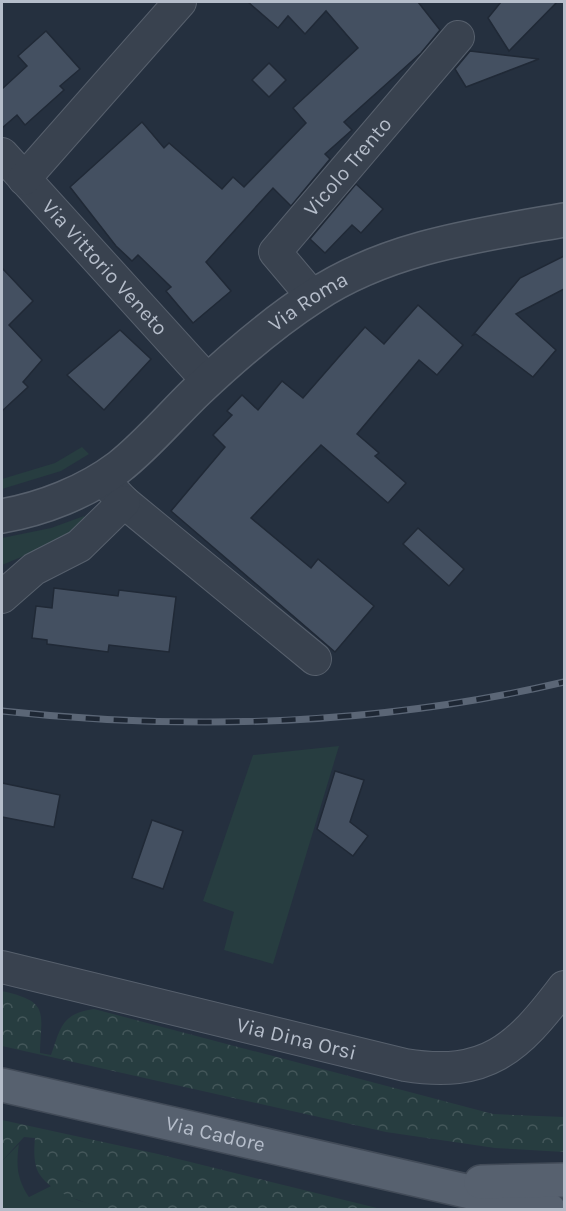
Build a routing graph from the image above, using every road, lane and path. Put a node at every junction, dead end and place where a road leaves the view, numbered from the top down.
1 (180, 2) edge
2 (458, 37) dead end
3 (2, 154) edge
4 (24, 179) junction
5 (564, 220) edge
6 (313, 297) junction
7 (208, 381) junction
8 (102, 479) junction
9 (124, 502) junction
10 (2, 516) edge
11 (2, 597) edge
12 (315, 659) dead end
13 (2, 967) edge
14 (564, 987) edge
15 (2, 1085) edge
16 (564, 1180) edge
17 (431, 1183) junction
18 (549, 1209) edge

1 - 4 street
2 - 6 street, Vicolo Trento
3 - 4 street, Via Vittorio Veneto
4 - 7 street, Via Vittorio Veneto
5 - 6 street, Via Roma
6 - 7 street, Via Roma
7 - 8 street, Via Roma
8 - 9 street
8 - 10 street, Via Roma
9 - 11 street
9 - 12 street
13 - 14 street, Via Dina Orsi
15 - 17 main road, Via Cadore
16 - 17 main road, Via Cadore
17 - 18 main road, Via Cadore

